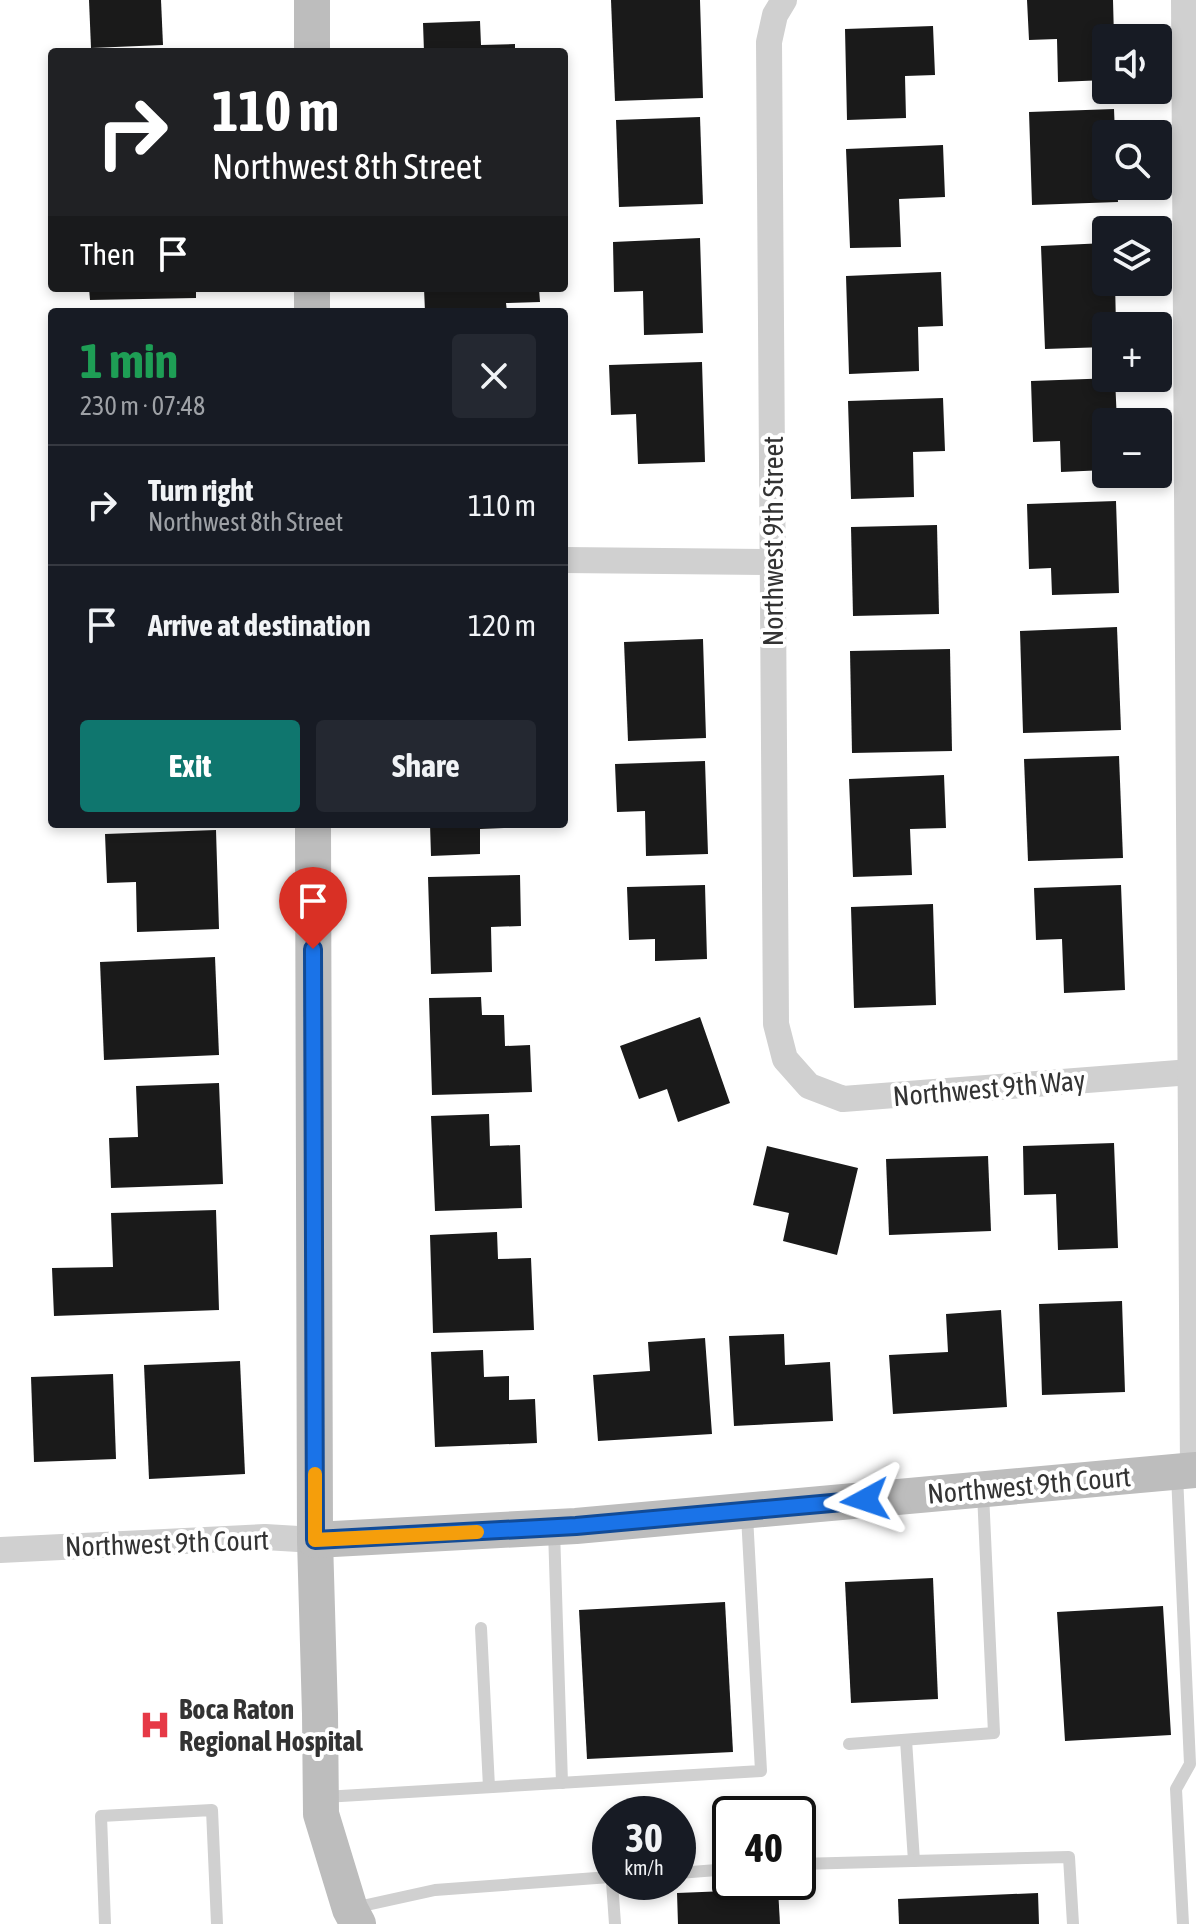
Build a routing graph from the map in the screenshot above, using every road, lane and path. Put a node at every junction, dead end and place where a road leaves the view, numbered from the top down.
1 (312, 0) edge
2 (1184, 0) edge
3 (782, 3) edge
4 (312, 48) edge
5 (568, 560) edge
6 (773, 562) junction
7 (313, 828) edge
8 (796, 1072) joint
9 (1191, 1072) junction
10 (1189, 1471) edge
11 (983, 1489) junction
12 (747, 1511) junction
13 (554, 1528) junction
14 (315, 1540) junction
15 (0, 1550) edge
16 (481, 1628) dead end
17 (906, 1740) junction
18 (849, 1744) dead end
19 (562, 1783) junction
20 (489, 1787) junction
21 (321, 1797) junction
22 (914, 1861) junction
23 (816, 1864) edge
24 (592, 1881) edge
25 (613, 1900) edge
26 (354, 1916) edge
27 (105, 1924) edge
28 (217, 1924) edge
29 (615, 1924) edge
30 (1073, 1924) edge
31 (1183, 1924) edge

1 - 4 street
2 - 9 street
3 - 6 street, Northwest 9th Street
5 - 6 street
6 - 8 street, Northwest 9th Street
7 - 14 street
8 - 9 street, Northwest 9th Way
9 - 10 street
10 - 11 street, Northwest 9th Court
10 - 31 lane
11 - 12 street, Northwest 9th Court
11 - 17 lane
12 - 13 street, Northwest 9th Court
12 - 19 lane
13 - 14 street, Northwest 9th Court
13 - 19 lane
14 - 15 street, Northwest 9th Court
14 - 21 street
16 - 20 lane
17 - 18 lane
17 - 22 lane
19 - 20 lane
20 - 21 lane
21 - 26 street
22 - 23 lane
22 - 30 lane
24 - 26 lane
25 - 29 lane
27 - 28 lane

